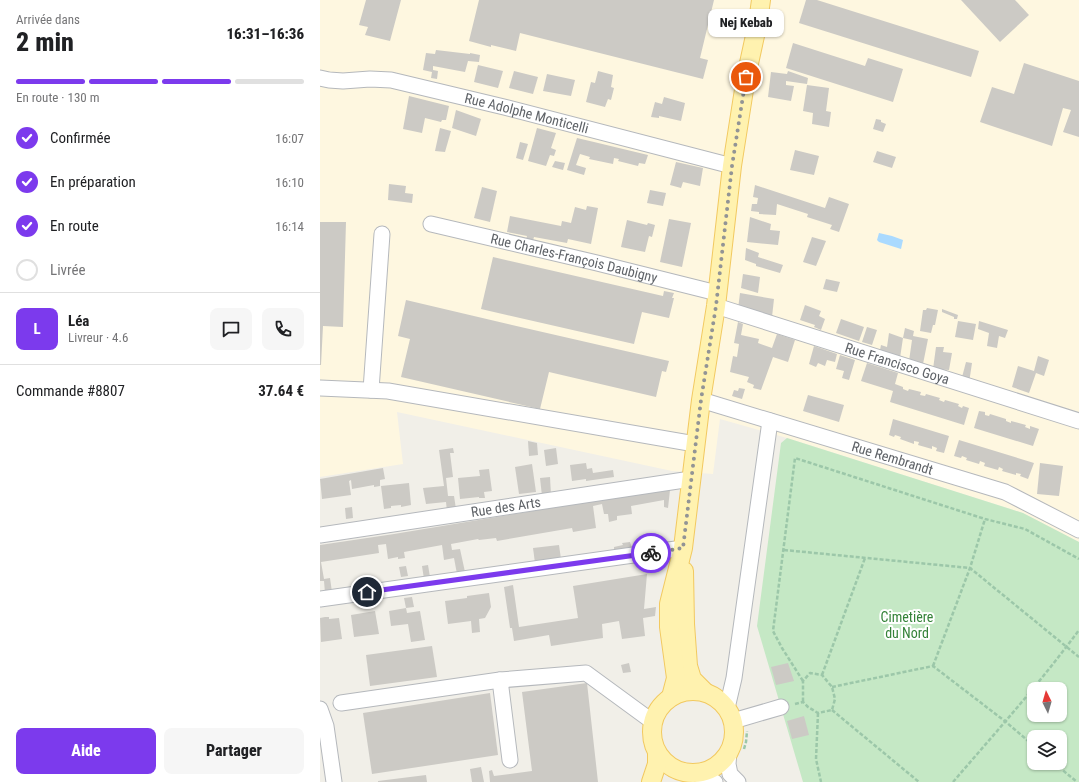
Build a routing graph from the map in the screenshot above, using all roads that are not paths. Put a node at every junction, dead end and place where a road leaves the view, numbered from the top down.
1 (748, 0) edge
2 (754, 0) edge
3 (761, 0) edge
4 (758, 22) junction
5 (746, 77) junction
6 (320, 78) edge
7 (732, 166) junction
8 (431, 224) dead end
9 (382, 234) dead end
10 (716, 300) junction
11 (320, 388) edge
12 (371, 390) junction
13 (701, 400) junction
14 (770, 421) junction
15 (1079, 421) edge
16 (695, 444) junction
17 (691, 479) junction
18 (1079, 530) edge
19 (320, 535) edge
20 (683, 548) junction
21 (320, 599) edge
22 (500, 680) junction
23 (705, 692) junction
24 (671, 697) junction
25 (341, 703) dead end
26 (781, 707) road end
27 (320, 709) edge
28 (735, 716) junction
29 (653, 722) junction
30 (736, 752) junction
31 (658, 754) junction
32 (510, 760) dead end
33 (681, 775) edge
34 (334, 782) edge
35 (651, 782) edge
36 (715, 782) edge
37 (738, 782) edge

1 - 5 main road
2 - 4 street
3 - 4 main road
4 - 5 main road
5 - 7 main road
6 - 7 street, Rue Adolphe Monticelli
7 - 10 main road
8 - 10 street, Rue Charles-François Daubigny
9 - 12 street
10 - 13 main road
10 - 15 street, Rue Francisco Goya
11 - 12 street
12 - 16 street
13 - 14 street, Rue Rembrandt
13 - 16 main road
14 - 18 street, Rue Rembrandt
14 - 28 street
16 - 17 main road
17 - 19 street, Rue des Arts
17 - 20 main road
20 - 21 street
20 - 23 main road
20 - 24 main road
22 - 25 street
22 - 29 street
22 - 32 street
23 - 24 main road
23 - 28 main road
24 - 29 main road
26 - 28 street
27 - 34 street
28 - 30 main road
29 - 31 main road
30 - 33 main road
30 - 37 street
31 - 33 main road
31 - 35 main road
33 - 36 street

